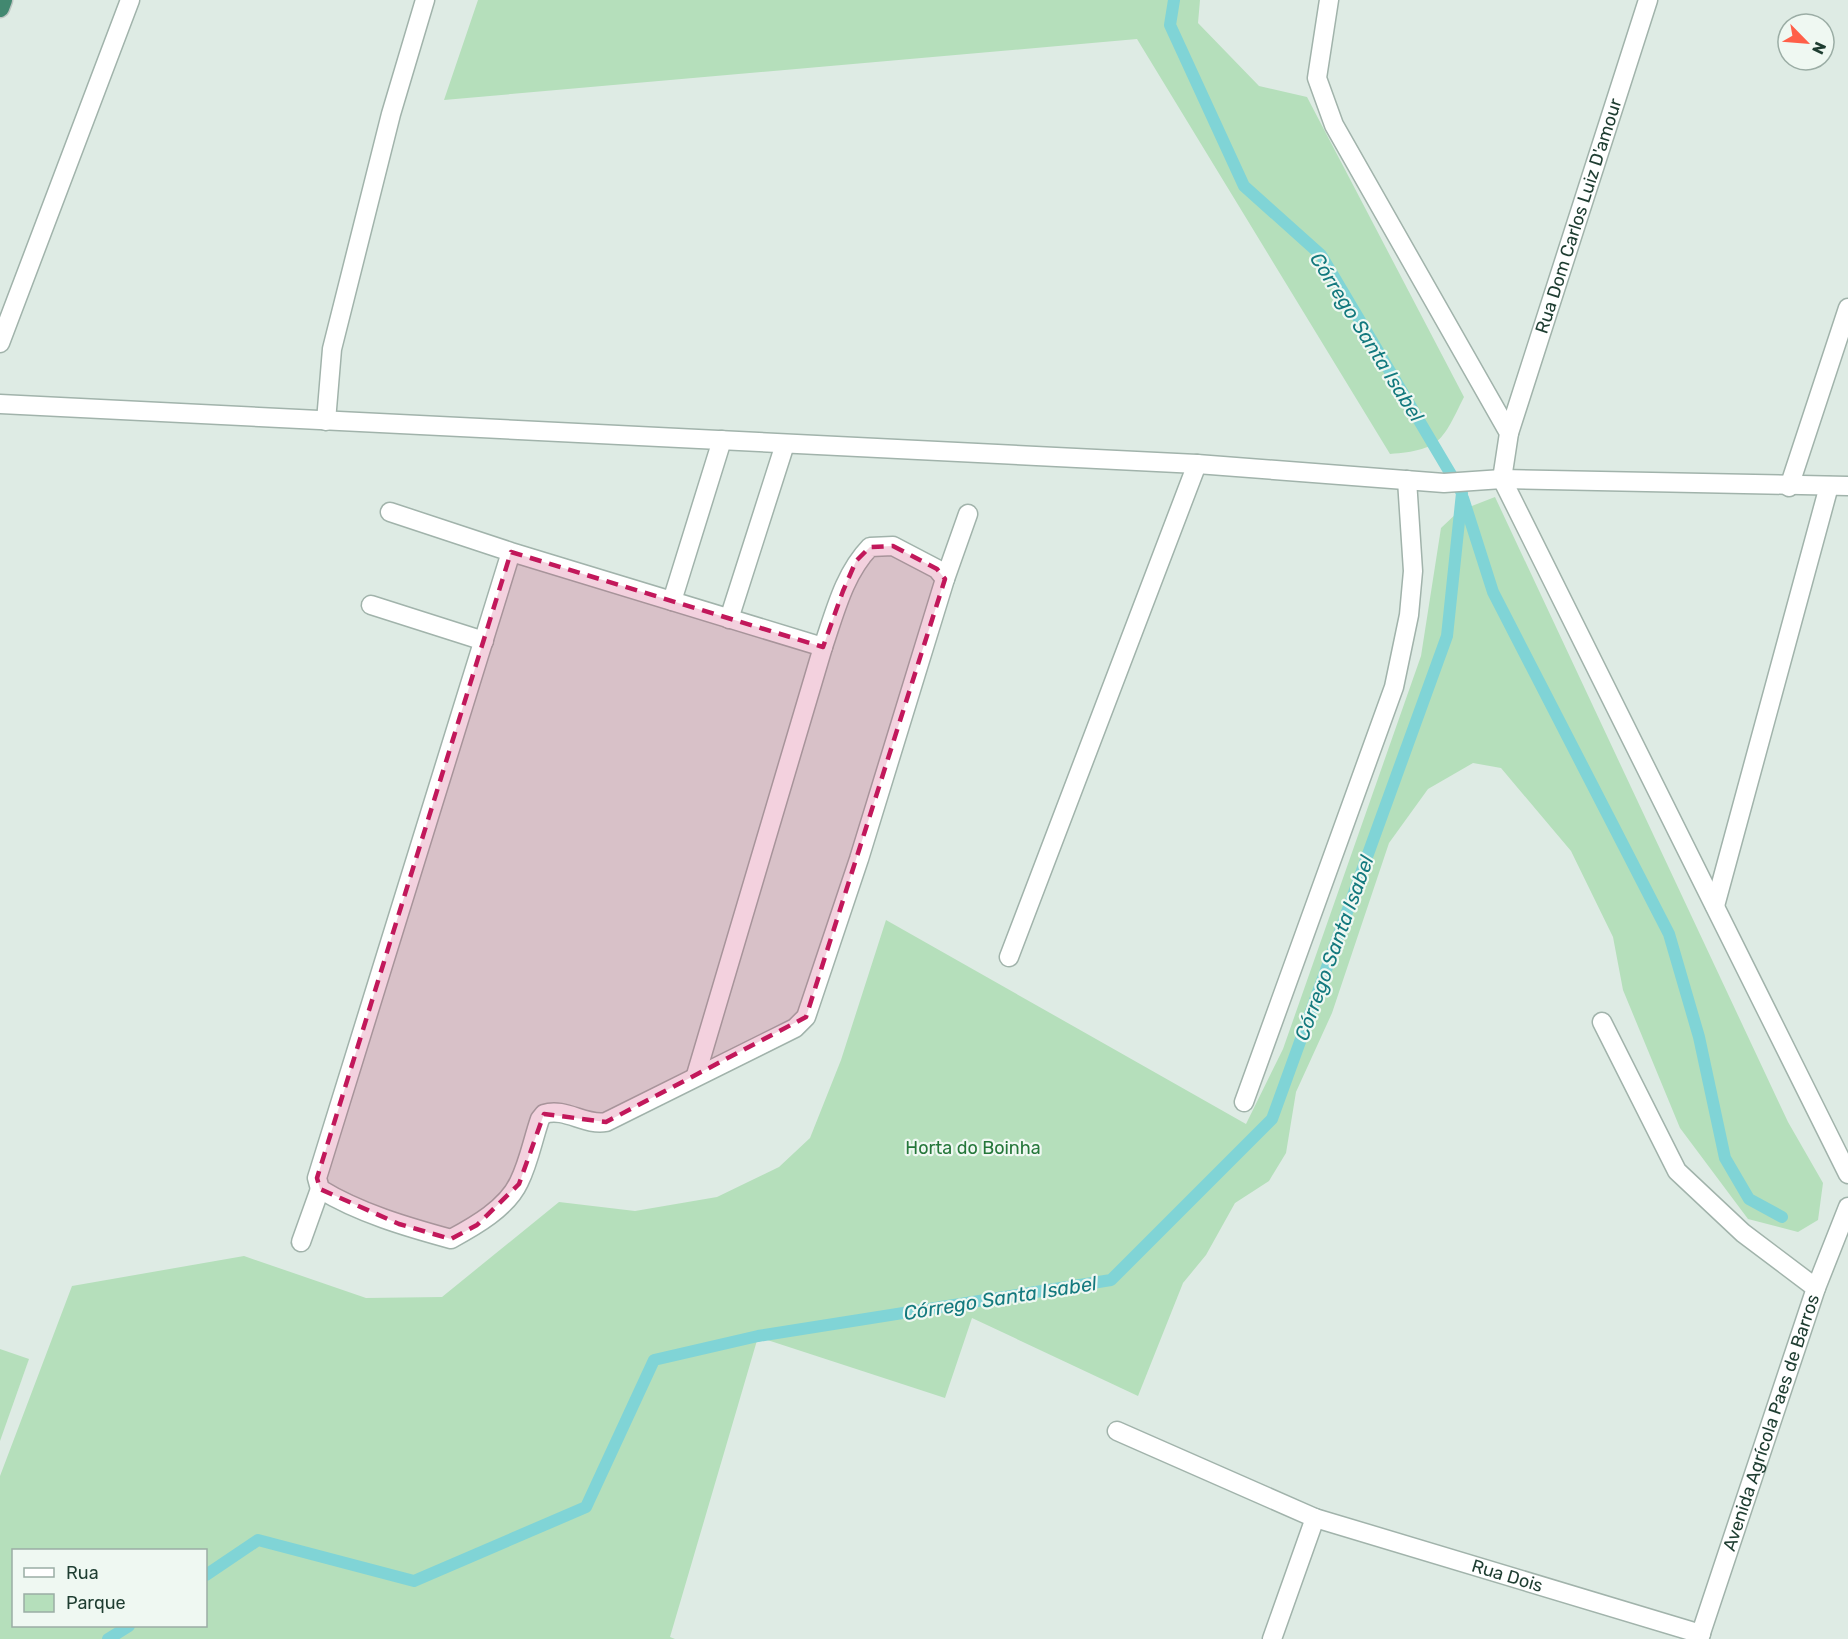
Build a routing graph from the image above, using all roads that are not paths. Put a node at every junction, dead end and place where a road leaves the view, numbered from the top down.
1 (3, 0) edge
2 (130, 0) edge
3 (425, 0) edge
4 (1329, 0) edge
5 (1648, 0) edge
6 (0, 8) edge
7 (1848, 308) edge
8 (0, 343) edge
9 (0, 404) edge
10 (326, 421) junction
11 (1509, 433) junction
12 (722, 440) junction
13 (785, 444) junction
14 (1197, 465) junction
15 (1503, 479) junction
16 (1407, 480) junction
17 (1829, 486) junction
18 (1848, 486) edge
19 (1789, 487) junction
20 (390, 512) dead end
21 (968, 514) dead end
22 (511, 552) junction
23 (945, 579) junction
24 (672, 601) junction
25 (372, 604) dead end
26 (729, 619) junction
27 (483, 641) junction
28 (823, 647) junction
29 (1715, 906) junction
30 (1009, 957) dead end
31 (1602, 1022) dead end
32 (696, 1075) junction
33 (1245, 1102) dead end
34 (1848, 1174) edge
35 (320, 1189) junction
36 (1848, 1207) edge
37 (1844, 1230) edge
38 (301, 1242) dead end
39 (1816, 1288) junction
40 (1118, 1431) dead end
41 (1315, 1518) junction
42 (1700, 1636) edge
43 (1272, 1639) edge

1 - 6 highway
2 - 8 street
3 - 10 street
4 - 11 street
5 - 11 street, Rua Dom Carlos Luiz D'amour
7 - 19 street
9 - 10 street
10 - 12 street
11 - 15 street, Rua Dom Carlos Luiz D'amour
12 - 13 street
12 - 24 street
13 - 14 street
13 - 26 street
14 - 16 street
14 - 30 street
15 - 16 street
15 - 19 street
15 - 29 street
16 - 33 street
17 - 18 street
17 - 19 street
17 - 29 street
20 - 22 street
21 - 23 street
22 - 24 street
22 - 27 street
23 - 28 street
23 - 32 street
24 - 26 street
25 - 27 street
26 - 28 street
27 - 35 street
28 - 32 street
29 - 34 street
31 - 39 street
32 - 35 street
35 - 38 street
36 - 37 street, Avenida Agrícola Paes de Barros
37 - 39 street, Avenida Agrícola Paes de Barros
39 - 42 street, Avenida Agrícola Paes de Barros
40 - 41 street, Rua Dois
41 - 42 street, Rua Dois
41 - 43 street

